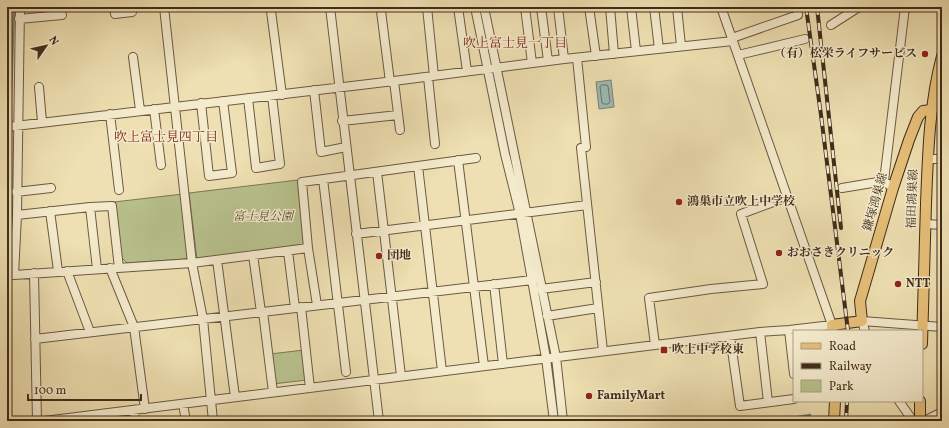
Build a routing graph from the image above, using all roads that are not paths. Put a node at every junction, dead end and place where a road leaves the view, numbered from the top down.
1 (20, 7) edge
2 (114, 7) edge
3 (131, 7) edge
4 (164, 7) edge
5 (330, 7) edge
6 (428, 7) edge
7 (458, 7) edge
8 (475, 7) edge
9 (484, 7) edge
10 (525, 7) edge
11 (541, 7) edge
12 (558, 7) edge
13 (589, 7) edge
14 (610, 7) edge
15 (631, 7) edge
16 (654, 7) edge
17 (677, 7) edge
18 (721, 7) edge
19 (798, 7) edge
20 (859, 7) edge
21 (906, 7) edge
22 (271, 11) dead end
23 (381, 11) dead end
24 (62, 14) dead end
25 (19, 19) junction
26 (831, 25) dead end
27 (805, 39) dead end
28 (732, 40) junction
29 (681, 46) junction
30 (659, 49) junction
31 (636, 51) junction
32 (614, 54) junction
33 (738, 55) junction
34 (596, 56) junction
35 (942, 56) edge
36 (133, 58) dead end
37 (577, 58) junction
38 (564, 59) junction
39 (548, 61) junction
40 (532, 63) junction
41 (492, 68) junction
42 (467, 71) junction
43 (431, 76) junction
44 (392, 82) junction
45 (39, 87) dead end
46 (339, 87) junction
47 (314, 90) junction
48 (282, 95) junction
49 (272, 96) junction
50 (248, 98) junction
51 (223, 101) junction
52 (201, 104) junction
53 (175, 106) junction
54 (154, 109) junction
55 (140, 110) junction
56 (931, 110) junction
57 (110, 114) junction
58 (398, 115) junction
59 (342, 121) junction
60 (42, 122) junction
61 (18, 125) junction
62 (7, 127) edge
63 (400, 130) dead end
64 (435, 144) dead end
65 (346, 147) junction
66 (476, 158) dead end
67 (928, 159) junction
68 (942, 159) edge
69 (458, 160) junction
70 (161, 165) dead end
71 (418, 166) junction
72 (377, 172) junction
73 (349, 176) junction
74 (323, 179) junction
75 (884, 181) junction
76 (51, 188) dead end
77 (842, 188) dead end
78 (893, 188) junction
79 (119, 190) dead end
80 (16, 192) junction
81 (787, 197) junction
82 (587, 205) junction
83 (90, 207) junction
84 (50, 211) junction
85 (523, 213) junction
86 (16, 215) junction
87 (466, 220) junction
88 (926, 224) junction
89 (942, 225) edge
90 (426, 226) junction
91 (384, 231) junction
92 (356, 234) junction
93 (308, 248) junction
94 (288, 251) junction
95 (253, 255) junction
96 (217, 260) junction
97 (192, 263) junction
98 (110, 268) junction
99 (119, 268) junction
100 (97, 269) junction
101 (62, 271) junction
102 (34, 273) junction
103 (11, 275) edge
104 (532, 280) junction
105 (596, 282) junction
106 (494, 284) junction
107 (474, 287) junction
108 (541, 289) junction
109 (432, 292) junction
110 (391, 297) junction
111 (364, 300) junction
112 (338, 303) junction
113 (317, 305) junction
114 (298, 308) junction
115 (598, 308) junction
116 (262, 312) junction
117 (225, 316) junction
118 (547, 316) junction
119 (203, 319) junction
120 (862, 321) junction
121 (922, 325) junction
122 (134, 327) junction
123 (832, 328) edge
124 (940, 329) edge
125 (789, 330) junction
126 (866, 330) edge
127 (922, 330) edge
128 (90, 332) junction
129 (760, 332) junction
130 (730, 336) junction
131 (35, 339) junction
132 (654, 345) junction
133 (603, 351) junction
134 (556, 357) junction
135 (546, 358) junction
136 (502, 364) junction
137 (793, 365) edge
138 (484, 366) junction
139 (346, 372) dead end
140 (442, 372) junction
141 (401, 376) junction
142 (374, 380) junction
143 (310, 388) junction
144 (273, 392) junction
145 (235, 397) junction
146 (793, 399) edge
147 (211, 400) junction
148 (768, 402) junction
149 (835, 402) edge
150 (900, 402) edge
151 (920, 402) edge
152 (183, 404) junction
153 (144, 408) junction
154 (134, 410) junction
155 (942, 412) edge
156 (37, 421) edge
157 (44, 421) edge
158 (135, 421) edge
159 (186, 421) edge
160 (213, 421) edge
161 (378, 421) edge
162 (554, 421) edge
163 (563, 421) edge
164 (834, 421) edge
165 (913, 421) edge
166 (920, 421) edge
167 (924, 421) edge

1 - 25 street
2 - 3 street
4 - 53 street
5 - 46 street
6 - 43 street
7 - 42 street
8 - 41 street
9 - 41 street
10 - 40 street
11 - 39 street
12 - 38 street
13 - 34 street
14 - 32 street
15 - 31 street
16 - 30 street
17 - 29 street
18 - 28 street
19 - 28 street
20 - 26 street
21 - 75 street
22 - 48 street
23 - 44 street
24 - 25 street
25 - 61 street
27 - 33 street
28 - 29 street
28 - 33 street
29 - 30 street
30 - 31 street
31 - 32 street
32 - 34 street
33 - 81 street
34 - 37 street
35 - 56 main road, 福田鴻巣線
36 - 55 street
37 - 38 street
37 - 82 street
38 - 39 street
39 - 40 street
40 - 41 street
41 - 42 street
41 - 85 street
42 - 43 street
43 - 44 street
43 - 64 street
44 - 46 street
44 - 58 street
45 - 60 street
46 - 47 street
46 - 59 street
47 - 48 street
47 - 65 street
48 - 49 street
49 - 50 street
49 - 50 street
50 - 51 street
51 - 52 street
51 - 52 street
52 - 53 street
53 - 54 street
53 - 97 street
54 - 55 street
54 - 70 street
55 - 57 street
56 - 67 main road, 福田鴻巣線
56 - 78 main road, 鎌塚鴻巣線
57 - 60 street
57 - 79 street
58 - 59 street
58 - 63 street
59 - 65 street
60 - 61 street
61 - 62 street
61 - 80 street
65 - 73 street
66 - 69 street
67 - 68 street
67 - 88 main road, 福田鴻巣線
69 - 71 street
69 - 87 street
71 - 72 street
71 - 90 street
72 - 73 street
72 - 91 street
73 - 74 street
73 - 92 street
74 - 93 street
74 - 112 street
75 - 77 street
75 - 78 street
76 - 80 street
78 - 120 main road, 鎌塚鴻巣線
80 - 86 street
81 - 123 street
81 - 132 street
82 - 85 street
82 - 105 street
83 - 84 street
83 - 99 street
83 - 100 street
84 - 86 street
84 - 101 street
85 - 87 street
85 - 104 street
85 - 108 street
86 - 103 street
87 - 90 street
87 - 107 street
88 - 89 street
88 - 121 main road, 福田鴻巣線
90 - 91 street
90 - 109 street
91 - 92 street
91 - 110 street
92 - 111 street
93 - 94 street
93 - 113 street
94 - 95 street
94 - 114 street
95 - 96 street
95 - 116 street
96 - 97 street
96 - 117 street
97 - 99 street
97 - 119 street
98 - 99 street
98 - 100 street
98 - 122 street
100 - 101 street
101 - 102 street
101 - 128 street
102 - 103 street
102 - 131 street
104 - 106 street
104 - 135 street
105 - 108 street
105 - 115 street
106 - 107 street
106 - 136 street
107 - 109 street
107 - 138 street
108 - 118 street
109 - 110 street
109 - 140 street
110 - 111 street
110 - 141 street
111 - 112 street
111 - 142 street
112 - 113 street
112 - 139 street
113 - 114 street
114 - 116 street
114 - 143 street
115 - 118 street
115 - 133 street
116 - 117 street
116 - 144 street
117 - 119 street
117 - 145 street
118 - 134 street
119 - 122 street
119 - 147 street
120 - 121 street
120 - 123 main road
120 - 126 street
121 - 124 street
121 - 127 main road, 福田鴻巣線
122 - 128 street
122 - 153 street
123 - 125 street
125 - 129 street
125 - 137 street
128 - 131 street
129 - 130 street
129 - 148 street
130 - 132 street
130 - 148 street
131 - 156 street
132 - 133 street
133 - 134 street
134 - 135 street
134 - 163 street
135 - 136 street
135 - 162 street
136 - 138 street
138 - 140 street
140 - 141 street
141 - 142 street
142 - 143 street
142 - 161 street
143 - 144 street
144 - 145 street
145 - 147 street
146 - 148 street
147 - 152 street
147 - 160 street
149 - 164 main road
150 - 165 street
151 - 166 main road
152 - 153 street
152 - 159 street
153 - 154 street
154 - 157 street
154 - 158 street
155 - 167 street

